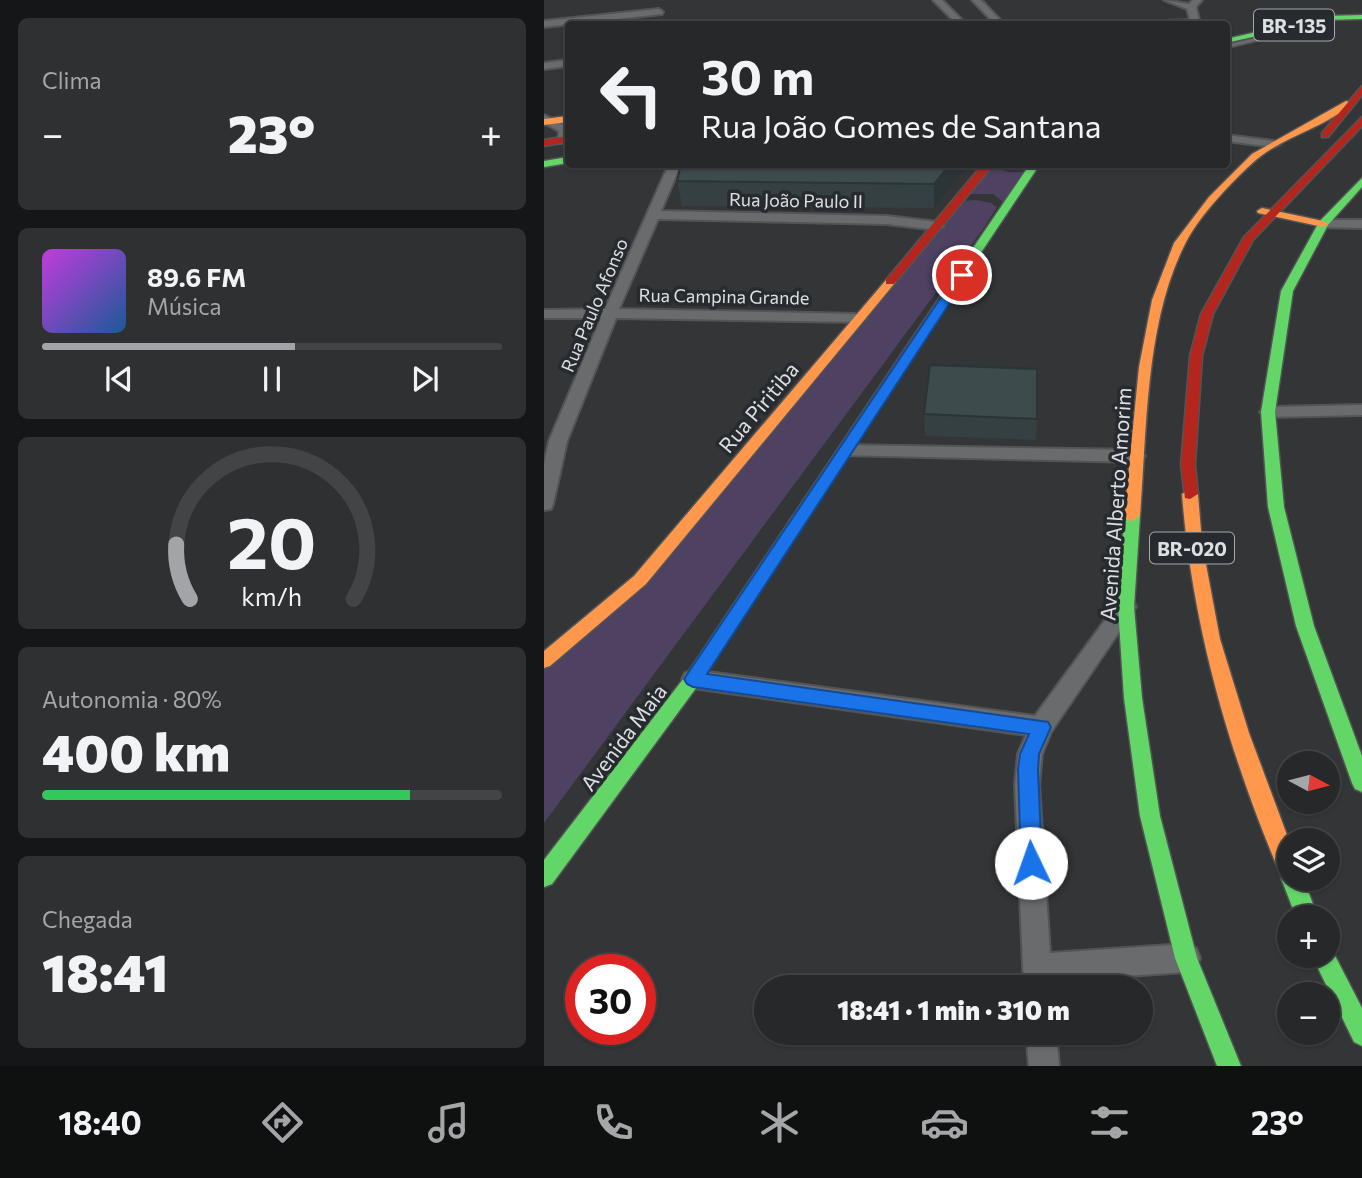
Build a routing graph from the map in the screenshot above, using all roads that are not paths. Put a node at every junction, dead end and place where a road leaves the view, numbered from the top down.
1 (937, 0) edge
2 (976, 0) edge
3 (1168, 0) edge
4 (1335, 0) edge
5 (1342, 0) edge
6 (1195, 4) edge
7 (659, 12) dead end
8 (1362, 18) edge
9 (573, 21) edge
10 (959, 21) edge
11 (997, 21) edge
12 (565, 22) edge
13 (544, 24) edge
14 (1230, 40) edge
15 (1230, 40) edge
16 (565, 63) edge
17 (544, 66) edge
18 (1362, 89) edge
19 (1349, 103) junction
20 (1362, 120) edge
21 (558, 126) edge
22 (1230, 138) edge
23 (544, 143) edge
24 (1274, 144) junction
25 (565, 160) edge
26 (544, 164) edge
27 (673, 168) edge
28 (999, 168) edge
29 (1032, 168) edge
30 (1362, 181) edge
31 (957, 202) junction
32 (1005, 209) junction
33 (654, 215) junction
34 (1264, 217) junction
35 (1323, 224) junction
36 (1362, 224) edge
37 (937, 226) junction
38 (610, 313) junction
39 (544, 314) edge
40 (860, 318) junction
41 (1362, 410) edge
42 (1268, 412) junction
43 (551, 441) edge
44 (847, 451) junction
45 (1136, 456) junction
46 (544, 505) edge
47 (1126, 607) junction
48 (544, 661) edge
49 (693, 679) junction
50 (1041, 727) junction
51 (1362, 783) edge
52 (1277, 838) edge
53 (544, 877) edge
54 (1186, 958) junction
55 (1329, 968) edge
56 (1038, 975) edge
57 (1060, 975) edge
58 (1362, 1034) edge
59 (1042, 1045) edge
60 (1044, 1066) edge
61 (1229, 1066) edge

1 - 10 street
2 - 11 street
3 - 6 street
4 - 14 main road, BR-135
5 - 8 main road
7 - 9 street
8 - 15 main road, BR-135
12 - 13 street
16 - 17 street
18 - 19 main road
19 - 24 main road, Avenida Alberto Amorim
19 - 34 main road
20 - 34 main road, BR-020
21 - 23 main road
22 - 24 street
24 - 45 main road, Avenida Alberto Amorim
25 - 26 main road
27 - 33 street, Rua Paulo Afonso
28 - 31 main road, Rua Piritiba
29 - 32 main road, Avenida Maia
30 - 35 main road
31 - 32 main road
31 - 37 main road, Rua Piritiba
32 - 44 main road, Avenida Maia
33 - 37 street, Rua João Paulo II
33 - 38 street, Rua Paulo Afonso
34 - 35 main road
34 - 52 main road, BR-020
35 - 36 street
35 - 42 main road
37 - 40 main road, Rua Piritiba
38 - 39 street, Rua Campina Grande
38 - 40 street, Rua Campina Grande
38 - 43 street, Rua Paulo Afonso
40 - 48 main road, Rua Piritiba
41 - 42 street
42 - 51 main road
43 - 46 street, Rua Paulo Afonso
44 - 45 street
44 - 49 main road, Avenida Maia
45 - 47 main road, Avenida Alberto Amorim
47 - 50 street
47 - 54 main road, Avenida Alberto Amorim
49 - 50 street
49 - 53 main road, Avenida Maia
50 - 56 street
54 - 57 street
54 - 61 main road, Avenida Alberto Amorim
55 - 58 main road
59 - 60 street

